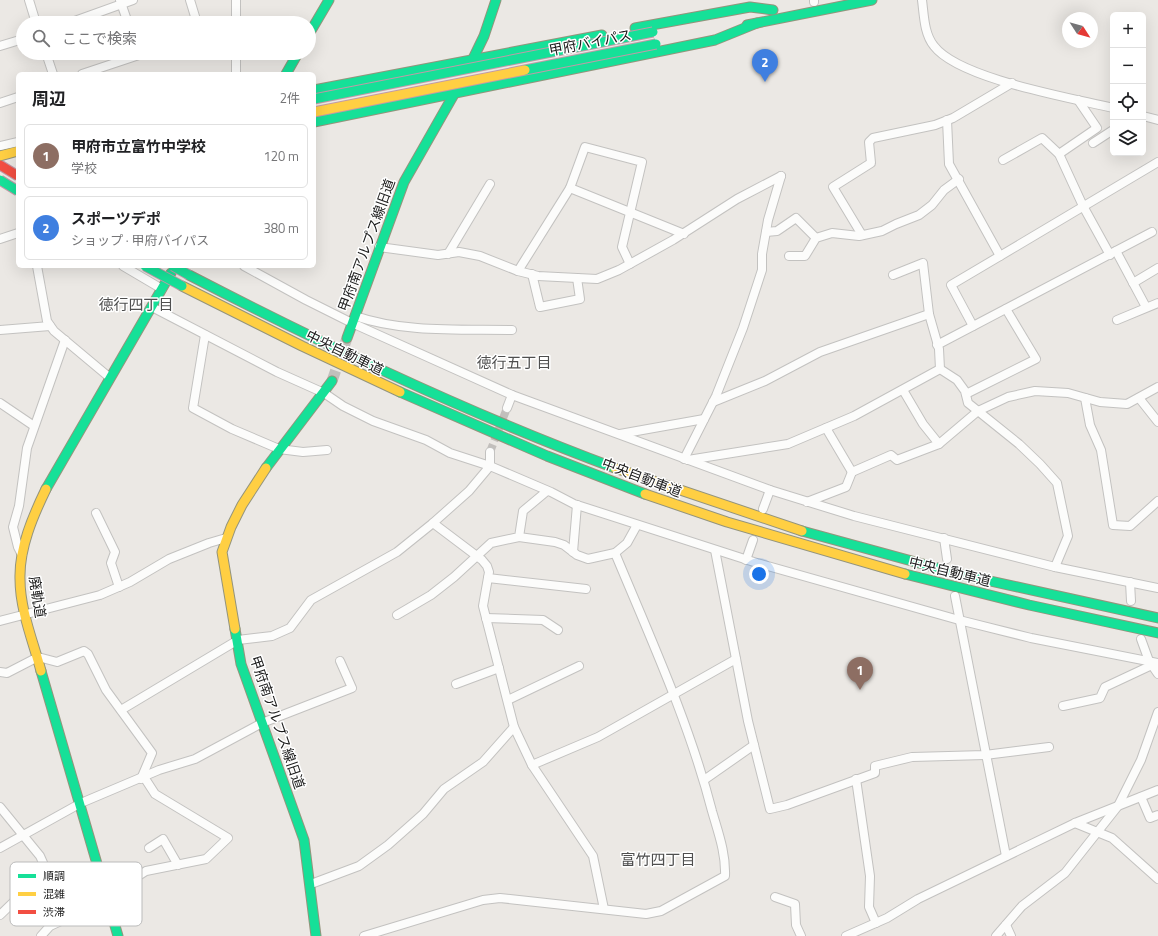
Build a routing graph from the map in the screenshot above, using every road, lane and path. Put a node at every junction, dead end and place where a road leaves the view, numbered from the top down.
1 (29, 0) edge
2 (133, 0) edge
3 (190, 0) edge
4 (236, 0) edge
5 (328, 0) edge
6 (496, 0) edge
7 (872, 0) edge
8 (922, 0) edge
9 (121, 2) edge
10 (34, 16) edge
11 (86, 16) edge
12 (126, 16) edge
13 (194, 16) edge
14 (236, 16) edge
15 (316, 21) edge
16 (757, 23) junction
17 (16, 41) edge
18 (0, 46) edge
19 (472, 59) junction
20 (48, 60) edge
21 (127, 60) edge
22 (236, 60) edge
23 (294, 60) edge
24 (102, 71) edge
25 (52, 72) edge
26 (236, 72) edge
27 (287, 72) edge
28 (1012, 83) junction
29 (316, 90) edge
30 (455, 94) junction
31 (16, 97) edge
32 (316, 99) edge
33 (1078, 100) junction
34 (0, 103) edge
35 (1110, 107) edge
36 (316, 112) edge
37 (1146, 117) edge
38 (947, 120) junction
39 (1158, 120) edge
40 (316, 122) edge
41 (1110, 132) edge
42 (16, 142) edge
43 (1093, 142) dead end
44 (0, 146) edge
45 (16, 152) edge
46 (1059, 154) junction
47 (16, 158) edge
48 (0, 159) edge
49 (1003, 160) dead end
50 (1158, 162) edge
51 (16, 170) edge
52 (0, 174) edge
53 (16, 175) edge
54 (16, 177) edge
55 (958, 179) junction
56 (0, 181) edge
57 (490, 184) dead end
58 (570, 188) junction
59 (16, 190) edge
60 (1083, 206) junction
61 (631, 213) junction
62 (766, 232) junction
63 (1152, 232) dead end
64 (16, 234) edge
65 (684, 234) junction
66 (862, 236) junction
67 (816, 238) junction
68 (0, 239) edge
69 (379, 247) junction
70 (1113, 253) junction
71 (448, 254) junction
72 (789, 256) dead end
73 (1000, 256) junction
74 (630, 264) junction
75 (37, 268) edge
76 (126, 268) edge
77 (150, 268) edge
78 (173, 268) edge
79 (177, 268) edge
80 (248, 268) edge
81 (1158, 268) edge
82 (518, 272) junction
83 (532, 274) junction
84 (893, 275) dead end
85 (577, 278) junction
86 (1133, 282) junction
87 (162, 289) junction
88 (1158, 303) edge
89 (152, 307) junction
90 (1146, 307) junction
91 (1006, 309) junction
92 (929, 314) junction
93 (354, 320) junction
94 (1117, 320) dead end
95 (50, 326) junction
96 (973, 326) junction
97 (0, 330) edge
98 (512, 330) dead end
99 (205, 335) junction
100 (347, 338) tunnel mouth
101 (65, 340) junction
102 (937, 345) junction
103 (940, 369) junction
104 (109, 377) junction
105 (332, 381) tunnel mouth
106 (1158, 387) edge
107 (903, 390) junction
108 (324, 393) junction
109 (966, 394) junction
110 (512, 395) junction
111 (1085, 398) junction
112 (1139, 398) junction
113 (713, 402) junction
114 (0, 403) edge
115 (507, 408) tunnel mouth
116 (978, 411) junction
117 (704, 419) junction
118 (1158, 422) edge
119 (34, 426) junction
120 (826, 428) junction
121 (619, 434) junction
122 (939, 444) junction
123 (279, 449) junction
124 (327, 450) dead end
125 (490, 452) tunnel mouth
126 (686, 459) junction
127 (490, 466) junction
128 (852, 472) junction
129 (770, 490) junction
130 (547, 491) junction
131 (1158, 501) edge
132 (807, 502) junction
133 (577, 505) junction
134 (763, 509) dead end
135 (96, 513) dead end
136 (433, 523) junction
137 (637, 524) junction
138 (519, 537) junction
139 (226, 538) junction
140 (944, 538) junction
141 (753, 540) dead end
142 (715, 550) junction
143 (573, 552) junction
144 (615, 553) junction
145 (22, 555) junction
146 (478, 556) junction
147 (947, 558) dead end
148 (746, 560) junction
149 (1055, 566) junction
150 (488, 578) junction
151 (1130, 582) junction
152 (119, 587) junction
153 (1158, 588) edge
154 (586, 589) dead end
155 (955, 596) dead end
156 (1131, 602) dead end
157 (25, 615) junction
158 (397, 615) dead end
159 (486, 618) junction
160 (1158, 618) edge
161 (959, 620) junction
162 (0, 621) edge
163 (558, 630) dead end
164 (1158, 632) edge
165 (1140, 639) dead end
166 (238, 640) junction
167 (38, 657) junction
168 (736, 659) junction
169 (340, 661) dead end
170 (1153, 663) edge
171 (579, 666) dead end
172 (499, 668) junction
173 (0, 672) edge
174 (1158, 674) edge
175 (456, 684) dead end
176 (673, 695) junction
177 (508, 700) junction
178 (1063, 706) dead end
179 (121, 710) junction
180 (1158, 712) edge
181 (262, 723) junction
182 (514, 727) junction
183 (754, 745) junction
184 (1049, 747) dead end
185 (985, 754) junction
186 (532, 765) junction
187 (143, 778) junction
188 (856, 779) junction
189 (704, 780) junction
190 (1158, 790) edge
191 (1141, 796) junction
192 (80, 803) junction
193 (1118, 806) junction
194 (0, 807) edge
195 (1158, 816) edge
196 (1074, 823) junction
197 (1098, 832) junction
198 (24, 834) junction
199 (0, 848) edge
200 (149, 848) dead end
201 (1006, 856) junction
202 (43, 862) edge
203 (96, 862) edge
204 (178, 866) junction
205 (142, 874) edge
206 (1158, 879) edge
207 (311, 884) junction
208 (775, 897) dead end
209 (10, 905) edge
210 (604, 909) junction
211 (0, 915) edge
212 (876, 923) junction
213 (1006, 925) junction
214 (50, 926) edge
215 (115, 926) edge
216 (41, 936) edge
217 (118, 936) edge
218 (316, 936) edge
219 (364, 936) edge
220 (801, 936) edge
221 (846, 936) edge
222 (996, 936) edge
223 (1011, 936) edge

1 - 10 street
2 - 9 street
3 - 13 street
4 - 14 street
5 - 15 main road
6 - 19 main road, 甲府南アルプス線旧道
7 - 16 main road, 甲府バイパス
8 - 28 street
9 - 11 street
9 - 12 street
16 - 30 main road
16 - 36 main road, 甲府バイパス, bridge
17 - 18 street
19 - 29 main road
19 - 30 main road, 甲府南アルプス線旧道
19 - 32 main road, 甲府バイパス, bridge
20 - 25 street
21 - 24 street
22 - 26 street
23 - 27 main road
28 - 33 street
28 - 38 street
30 - 40 main road
30 - 69 main road, 甲府南アルプス線旧道
31 - 34 street
33 - 35 street
33 - 46 street
37 - 39 street
38 - 55 street
38 - 66 street
41 - 43 street
42 - 44 street
45 - 48 main road
46 - 49 street
46 - 60 street
47 - 48 main road
48 - 53 main road, bridge
50 - 60 street
51 - 52 main road
54 - 56 main road
55 - 66 street
55 - 73 street
56 - 59 main road, bridge
57 - 71 street
58 - 61 street
58 - 61 street
58 - 82 street
60 - 70 street
60 - 73 street
61 - 65 street
61 - 74 street
62 - 65 street
62 - 67 street
62 - 113 street
63 - 70 street
64 - 68 street
65 - 74 street
66 - 67 street
67 - 72 street
69 - 71 street
69 - 93 main road, 甲府南アルプス線旧道
70 - 86 street
70 - 91 street
71 - 82 street
73 - 96 street
74 - 85 street
75 - 95 street
76 - 87 street
77 - 164 main road, 中央自動車道, bridge
78 - 87 main road, 廃軌道
79 - 160 main road, 中央自動車道, bridge
80 - 93 street
81 - 86 street
82 - 83 street
83 - 85 street
83 - 85 street
84 - 92 street
86 - 90 street
87 - 89 main road, 廃軌道
88 - 90 street
89 - 99 street
89 - 104 main road, 廃軌道
90 - 94 street
91 - 96 street
91 - 109 street
92 - 102 street
92 - 113 street
93 - 98 street
93 - 100 main road, 甲府南アルプス線旧道
93 - 110 street
95 - 97 street
95 - 101 street
96 - 102 street
99 - 108 street
99 - 123 street
101 - 104 street
101 - 119 street
102 - 103 street
103 - 107 street
103 - 109 street
104 - 145 main road, 廃軌道
105 - 108 main road, 甲府南アルプス線旧道
106 - 112 street
107 - 120 street
107 - 122 street
108 - 123 main road, 甲府南アルプス線旧道
108 - 127 street
109 - 116 street
110 - 115 street
110 - 121 street
111 - 112 street
111 - 116 street
111 - 131 street
112 - 118 street
113 - 117 street
114 - 119 street
116 - 122 street
116 - 149 street
117 - 121 street
117 - 126 street
119 - 145 street
120 - 126 street
120 - 128 street
121 - 126 street
122 - 128 street
123 - 124 street
123 - 139 main road, 甲府南アルプス線旧道
125 - 127 street
126 - 129 street
127 - 130 street
127 - 136 street
128 - 132 street
129 - 132 street
129 - 134 street
130 - 133 street
130 - 138 street
132 - 140 street
133 - 137 street
133 - 143 street
135 - 152 street
136 - 146 street
136 - 166 street
137 - 142 street
137 - 144 street
138 - 143 street
138 - 146 street
139 - 152 street
139 - 166 main road, 甲府南アルプス線旧道
140 - 147 street
140 - 149 street
141 - 148 street
142 - 148 street
142 - 168 street
143 - 144 street
144 - 176 street
145 - 157 main road, 廃軌道
146 - 150 street
146 - 158 street
148 - 161 street
149 - 151 street
150 - 154 street
150 - 159 street
151 - 153 street
151 - 156 street
152 - 157 street
155 - 161 street
157 - 162 street
157 - 167 main road, 廃軌道
159 - 163 street
159 - 172 street
161 - 170 street
161 - 185 street
165 - 170 street
166 - 179 street
166 - 181 main road, 甲府南アルプス線旧道
167 - 173 street
167 - 179 street
167 - 192 main road, 廃軌道
168 - 176 street
168 - 183 street
169 - 181 street
170 - 174 street
170 - 178 street
171 - 177 street
172 - 175 street
172 - 177 street
176 - 186 street
176 - 189 street
177 - 182 street
179 - 187 street
180 - 193 street
181 - 187 street
181 - 207 main road, 甲府南アルプス線旧道
182 - 186 street
182 - 207 street
183 - 188 street
183 - 189 street
184 - 185 street
185 - 188 street
185 - 201 street
186 - 210 street
187 - 192 street
187 - 204 street
188 - 212 street
189 - 210 street
190 - 191 street
191 - 193 street
191 - 195 street
192 - 198 street
192 - 203 main road, 廃軌道
193 - 196 street
193 - 197 street
194 - 198 street
196 - 197 street
196 - 201 street
197 - 206 street
197 - 213 street
198 - 199 street
198 - 202 street
200 - 204 street
201 - 212 street
204 - 205 street
207 - 218 main road, 甲府南アルプス線旧道
208 - 220 street
209 - 211 street
210 - 219 street
212 - 221 street
213 - 222 street
213 - 223 street
214 - 216 street
215 - 217 main road, 廃軌道

